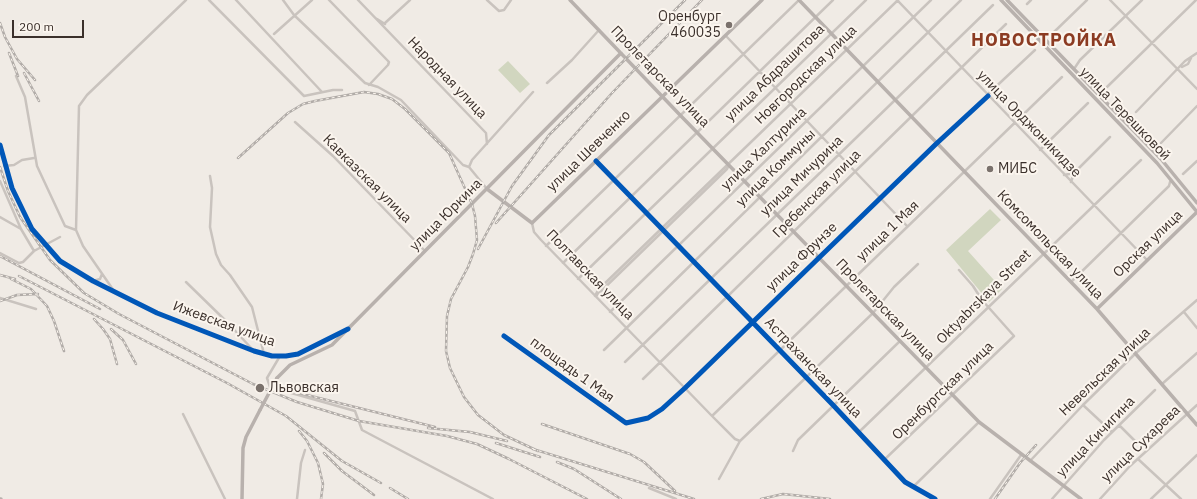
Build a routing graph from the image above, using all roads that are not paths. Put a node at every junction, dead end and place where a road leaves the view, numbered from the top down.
1 (186, 0) edge
2 (209, 0) edge
3 (236, 0) edge
4 (283, 0) edge
5 (312, 0) edge
6 (329, 0) edge
7 (358, 0) edge
8 (410, 0) edge
9 (487, 0) edge
10 (511, 0) edge
11 (570, 0) edge
12 (762, 0) edge
13 (799, 0) edge
14 (833, 0) edge
15 (866, 0) edge
16 (897, 0) edge
17 (931, 0) edge
18 (962, 0) edge
19 (1000, 0) edge
20 (1007, 0) edge
21 (1031, 0) edge
22 (1087, 0) edge
23 (1110, 0) edge
24 (1142, 0) edge
25 (1196, 0) edge
26 (993, 4) dead end
27 (1027, 4) dead end
28 (294, 15) junction
29 (1126, 16) junction
30 (815, 17) junction
31 (913, 18) junction
32 (377, 19) junction
33 (385, 23) junction
34 (1006, 24) dead end
35 (386, 28) junction
36 (600, 30) junction
37 (830, 33) junction
38 (929, 33) junction
39 (1053, 33) dead end
40 (274, 34) dead end
41 (726, 36) junction
42 (1153, 42) junction
43 (846, 50) junction
44 (1035, 50) dead end
45 (946, 51) junction
46 (622, 53) junction
47 (1197, 53) edge
48 (742, 54) junction
49 (862, 66) junction
50 (962, 68) junction
51 (1074, 69) junction
52 (1179, 69) junction
53 (758, 72) junction
54 (16, 76) dead end
55 (1062, 77) dead end
56 (547, 83) dead end
57 (878, 83) junction
58 (369, 86) junction
59 (1107, 87) dead end
60 (774, 88) junction
61 (1197, 88) edge
62 (342, 90) dead end
63 (322, 92) junction
64 (533, 92) dead end
65 (988, 95) junction
66 (663, 97) junction
67 (894, 100) junction
68 (1088, 103) dead end
69 (790, 105) junction
70 (1197, 106) edge
71 (1136, 112) dead end
72 (680, 115) junction
73 (910, 117) junction
74 (295, 122) dead end
75 (806, 122) junction
76 (1015, 123) junction
77 (696, 132) junction
78 (822, 137) junction
79 (1110, 137) dead end
80 (1161, 143) dead end
81 (487, 144) junction
82 (936, 144) junction
83 (0, 145) edge
84 (712, 148) junction
85 (1040, 150) junction
86 (839, 154) junction
87 (34, 158) junction
88 (1141, 160) dead end
89 (1197, 161) edge
90 (596, 162) junction
91 (729, 165) junction
92 (4, 166) junction
93 (469, 167) junction
94 (855, 171) junction
95 (964, 172) junction
96 (1074, 173) junction
97 (1183, 174) dead end
98 (1064, 175) junction
99 (210, 176) dead end
100 (613, 179) junction
101 (0, 181) edge
102 (745, 181) junction
103 (1071, 182) junction
104 (1170, 182) dead end
105 (487, 189) junction
106 (630, 197) junction
107 (761, 198) junction
108 (881, 198) junction
109 (1197, 203) edge
110 (1094, 205) junction
111 (1197, 212) edge
112 (645, 213) junction
113 (777, 214) junction
114 (0, 217) edge
115 (532, 222) junction
116 (907, 226) junction
117 (21, 229) junction
118 (76, 230) junction
119 (662, 230) junction
120 (794, 231) junction
121 (1122, 233) junction
122 (60, 237) dead end
123 (45, 245) junction
124 (546, 246) junction
125 (678, 246) junction
126 (34, 251) junction
127 (425, 251) junction
128 (0, 253) edge
129 (1043, 253) junction
130 (819, 258) junction
131 (1147, 260) junction
132 (563, 263) junction
133 (694, 263) junction
134 (918, 264) dead end
135 (958, 270) dead end
136 (102, 274) junction
137 (710, 278) junction
138 (578, 279) junction
139 (93, 281) junction
140 (186, 282) dead end
141 (1071, 282) junction
142 (846, 285) junction
143 (115, 292) junction
144 (595, 296) junction
145 (727, 296) junction
146 (0, 298) edge
147 (1197, 300) edge
148 (988, 306) junction
149 (36, 309) dead end
150 (1097, 309) junction
151 (610, 312) junction
152 (1184, 312) junction
153 (873, 313) junction
154 (752, 322) junction
155 (1197, 328) edge
156 (627, 329) junction
157 (348, 330) junction
158 (504, 336) dead end
159 (900, 340) junction
160 (323, 342) junction
161 (642, 345) junction
162 (326, 349) junction
163 (604, 350) dead end
164 (780, 350) junction
165 (254, 351) junction
166 (1136, 353) junction
167 (1197, 353) edge
168 (264, 354) junction
169 (280, 356) junction
170 (625, 362) dead end
171 (659, 362) junction
172 (926, 367) junction
173 (806, 377) junction
174 (643, 379) dead end
175 (1162, 384) junction
176 (685, 388) junction
177 (1155, 390) dead end
178 (953, 396) junction
179 (833, 405) junction
180 (1083, 405) junction
181 (1197, 405) edge
182 (183, 414) dead end
183 (1187, 414) junction
184 (712, 416) junction
185 (979, 422) junction
186 (626, 423) joint
187 (1119, 425) junction
188 (1197, 425) edge
189 (859, 432) junction
190 (1112, 432) junction
191 (740, 441) junction
192 (1135, 441) dead end
193 (305, 450) dead end
194 (793, 451) dead end
195 (1021, 455) junction
196 (1197, 455) edge
197 (1138, 459) junction
198 (884, 460) junction
199 (1030, 461) junction
200 (719, 479) dead end
201 (1165, 484) junction
202 (1063, 486) junction
203 (913, 487) junction
204 (649, 488) dead end
205 (225, 499) edge
206 (242, 499) edge
207 (297, 499) edge
208 (493, 499) edge
209 (676, 499) edge
210 (935, 499) edge
211 (990, 499) edge
212 (1052, 499) edge
213 (1081, 499) edge
214 (1100, 499) edge
215 (1151, 499) edge
216 (1180, 499) edge

1 - 118 street
2 - 63 street
3 - 63 street
4 - 28 street
5 - 28 street
6 - 58 street
7 - 32 street, Народная улица
8 - 33 street
9 - 10 street
11 - 36 main road, Пролетарская улица
12 - 41 main road, улица Шевченко
13 - 30 main road, Комсомольская улица
13 - 48 street
14 - 30 street
15 - 37 street, улица Абдрашитова
16 - 31 street, улица Орджоникидзе
16 - 43 street, Новгородская улица
17 - 31 street, улица Халтурина
18 - 38 street, улица Коммуны
19 - 111 main road, улица Терешковой
20 - 51 main road, улица Терешковой
21 - 27 street
22 - 39 street
23 - 29 street
24 - 29 street
25 - 42 street
26 - 45 street, улица Мичурина
28 - 40 street
28 - 58 street
29 - 42 street
29 - 51 street
30 - 37 main road, Комсомольская улица
30 - 53 street
31 - 38 street, улица Орджоникидзе
31 - 49 street, улица Халтурина
32 - 33 street, Народная улица
32 - 35 street, Народная улица
33 - 35 street
34 - 50 street, Гребенская улица
35 - 81 street, Народная улица
36 - 46 main road, Пролетарская улица
36 - 56 street
37 - 43 main road, Комсомольская улица
37 - 60 street, улица Абдрашитова
38 - 45 street, улица Орджоникидзе
38 - 57 street, улица Коммуны
41 - 48 street
41 - 66 main road, улица Шевченко
42 - 52 street
42 - 59 street
43 - 49 main road, Комсомольская улица
43 - 69 street, Новгородская улица
44 - 65 street, улица Фрунзе
45 - 50 street, улица Орджоникидзе
45 - 67 street, улица Мичурина
46 - 66 main road, Пролетарская улица
46 - 105 main road, улица Юркина
47 - 52 street
48 - 53 street
48 - 72 street
49 - 57 main road, Комсомольская улица
49 - 75 street, улица Халтурина
50 - 65 street, улица Орджоникидзе
50 - 73 street, Гребенская улица
51 - 109 main road, улица Терешковой
52 - 61 street
52 - 71 street
53 - 60 street
53 - 77 street
54 - 87 street
55 - 76 street, улица 1 Мая
57 - 67 main road, Комсомольская улица
57 - 78 street, улица Коммуны
58 - 93 street, Полтавская улица
60 - 69 street
60 - 84 street, улица Абдрашитова
62 - 63 street
64 - 81 street
65 - 76 street, улица Орджоникидзе
65 - 82 street, улица Фрунзе
66 - 72 main road, Пролетарская улица
66 - 90 main road, улица Шевченко
67 - 73 main road, Комсомольская улица
67 - 86 street, улица Мичурина
68 - 85 street
69 - 75 street
69 - 91 street, Новгородская улица
70 - 80 street
72 - 77 main road, Пролетарская улица
72 - 100 street
73 - 82 main road, Комсомольская улица
73 - 94 street, Гребенская улица
74 - 127 street, Кавказская улица
75 - 78 street
75 - 102 street, улица Халтурина
76 - 85 street, улица Орджоникидзе
76 - 95 street, улица 1 Мая
77 - 84 main road, Пролетарская улица
77 - 106 street
78 - 86 street
78 - 107 street, улица Коммуны
79 - 96 street
81 - 93 street
82 - 95 main road, Комсомольская улица
82 - 108 street, улица Фрунзе
83 - 92 street, Ижевская улица
84 - 91 main road, Пролетарская улица
84 - 112 street, улица Абдрашитова
85 - 98 street, улица Орджоникидзе
86 - 94 street
86 - 113 street, улица Мичурина
87 - 92 street
87 - 118 street
88 - 110 street, Oktyabrskaya Street
89 - 97 street
90 - 100 street, Астраханская улица
90 - 115 main road, улица Шевченко
91 - 102 main road, Пролетарская улица
91 - 119 street, Новгородская улица
92 - 123 street, Ижевская улица
93 - 105 street, Полтавская улица
94 - 108 street
94 - 120 street, Гребенская улица
95 - 116 street, улица 1 Мая
95 - 129 main road, Комсомольская улица
96 - 98 street
96 - 103 street
98 - 103 street, улица Орджоникидзе
99 - 168 street
100 - 106 street, Астраханская улица
100 - 124 street
101 - 117 street
102 - 107 main road, Пролетарская улица
102 - 125 street, улица Халтурина
103 - 110 street, улица Орджоникидзе
104 - 121 street
105 - 115 main road, Полтавская улица
105 - 127 main road, улица Юркина
106 - 112 street, Астраханская улица
106 - 132 street
107 - 113 main road, Пролетарская улица
107 - 133 street, улица Коммуны
108 - 116 street
108 - 130 street, улица Фрунзе
110 - 121 street, улица Орджоникидзе
110 - 129 street, Oktyabrskaya Street
111 - 131 main road, Орская улица
112 - 119 street, Астраханская улица
112 - 138 street, улица Абдрашитова
113 - 120 main road, Пролетарская улица
113 - 137 street, улица Мичурина
114 - 117 street
115 - 124 street, Полтавская улица
116 - 142 street, улица 1 Мая
117 - 126 street
118 - 136 street
119 - 125 street, Астраханская улица
119 - 144 street, Новгородская улица
120 - 130 main road, Пролетарская улица
120 - 145 street, Гребенская улица
121 - 131 street, улица Орджоникидзе
121 - 141 street
122 - 123 street
123 - 126 street
123 - 139 street, Ижевская улица
124 - 132 street, Полтавская улица
125 - 133 street, Астраханская улица
125 - 151 street, улица Халтурина
126 - 128 street
127 - 157 main road, улица Юркина
129 - 141 main road, Комсомольская улица
129 - 148 street, Oktyabrskaya Street
130 - 142 main road, Пролетарская улица
130 - 154 street, улица Фрунзе
131 - 150 main road, Орская улица
132 - 138 street, Полтавская улица
133 - 137 street, Астраханская улица
133 - 156 street, улица Коммуны
134 - 153 street
135 - 148 street
136 - 139 street
136 - 143 street
137 - 145 street, Астраханская улица
137 - 161 street, улица Мичурина
138 - 144 street, Полтавская улица
139 - 143 street, Ижевская улица
140 - 165 street
141 - 150 main road, Комсомольская улица
142 - 153 main road, Пролетарская улица
142 - 164 street, улица 1 Мая
143 - 165 street, Ижевская улица
144 - 151 street, Полтавская улица
145 - 154 street, Астраханская улица
145 - 171 street, Гребенская улица
146 - 149 street
147 - 152 street, Невельская улица
148 - 172 street, Oktyabrskaya Street
148 - 178 street, Оренбургская улица
150 - 166 main road, Комсомольская улица
151 - 156 street, Полтавская улица
152 - 155 street
152 - 166 street, Невельская улица
153 - 159 main road, Пролетарская улица
153 - 173 street
154 - 164 street, Астраханская улица
154 - 176 street, улица Фрунзе
156 - 161 street, Полтавская улица
156 - 163 street, улица Коммуны
157 - 160 street, Ижевская улица
157 - 162 main road, улица Юркина
158 - 186 street, площадь 1 Мая
159 - 172 main road, Пролетарская улица
159 - 179 street
160 - 162 street
160 - 169 street, Ижевская улица
161 - 170 street, улица Мичурина
161 - 171 street, Полтавская улица
162 - 206 main road, улица Юркина, bridge
164 - 173 street, Астраханская улица
164 - 184 street, улица 1 Мая
165 - 168 street, Ижевская улица
166 - 175 main road, Комсомольская улица
166 - 180 street, Невельская улица
167 - 175 street
168 - 169 street, Ижевская улица
169 - 208 street
171 - 174 street, Гребенская улица
171 - 176 street, Полтавская улица
172 - 178 main road, Пролетарская улица
172 - 189 street, Oktyabrskaya Street
173 - 179 street, Астраханская улица
173 - 191 street
175 - 183 main road, Комсомольская улица
176 - 184 street, Полтавская улица
176 - 186 street, улица Фрунзе
177 - 187 street, улица Кичигина
178 - 185 main road, Пролетарская улица
178 - 198 street, Оренбургская улица
179 - 189 street, Астраханская улица
179 - 194 street
180 - 190 street
180 - 199 street, Невельская улица
181 - 183 street, улица Сухарева
182 - 205 street
183 - 188 main road, Комсомольская улица
183 - 197 street, улица Сухарева
184 - 191 street, Полтавская улица
185 - 195 main road, Пролетарская улица
185 - 203 street
187 - 190 street, улица Кичигина
187 - 192 street
189 - 198 street, Астраханская улица
190 - 202 street, улица Кичигина
191 - 200 street
193 - 207 street
195 - 199 main road, Пролетарская улица
195 - 211 street
196 - 201 street
197 - 201 street
197 - 214 street, улица Сухарева
198 - 203 street, Астраханская улица
199 - 202 main road, Пролетарская улица
201 - 215 street
201 - 216 street
202 - 212 street, улица Кичигина
202 - 213 main road, Пролетарская улица
203 - 210 street, Астраханская улица
204 - 209 street

